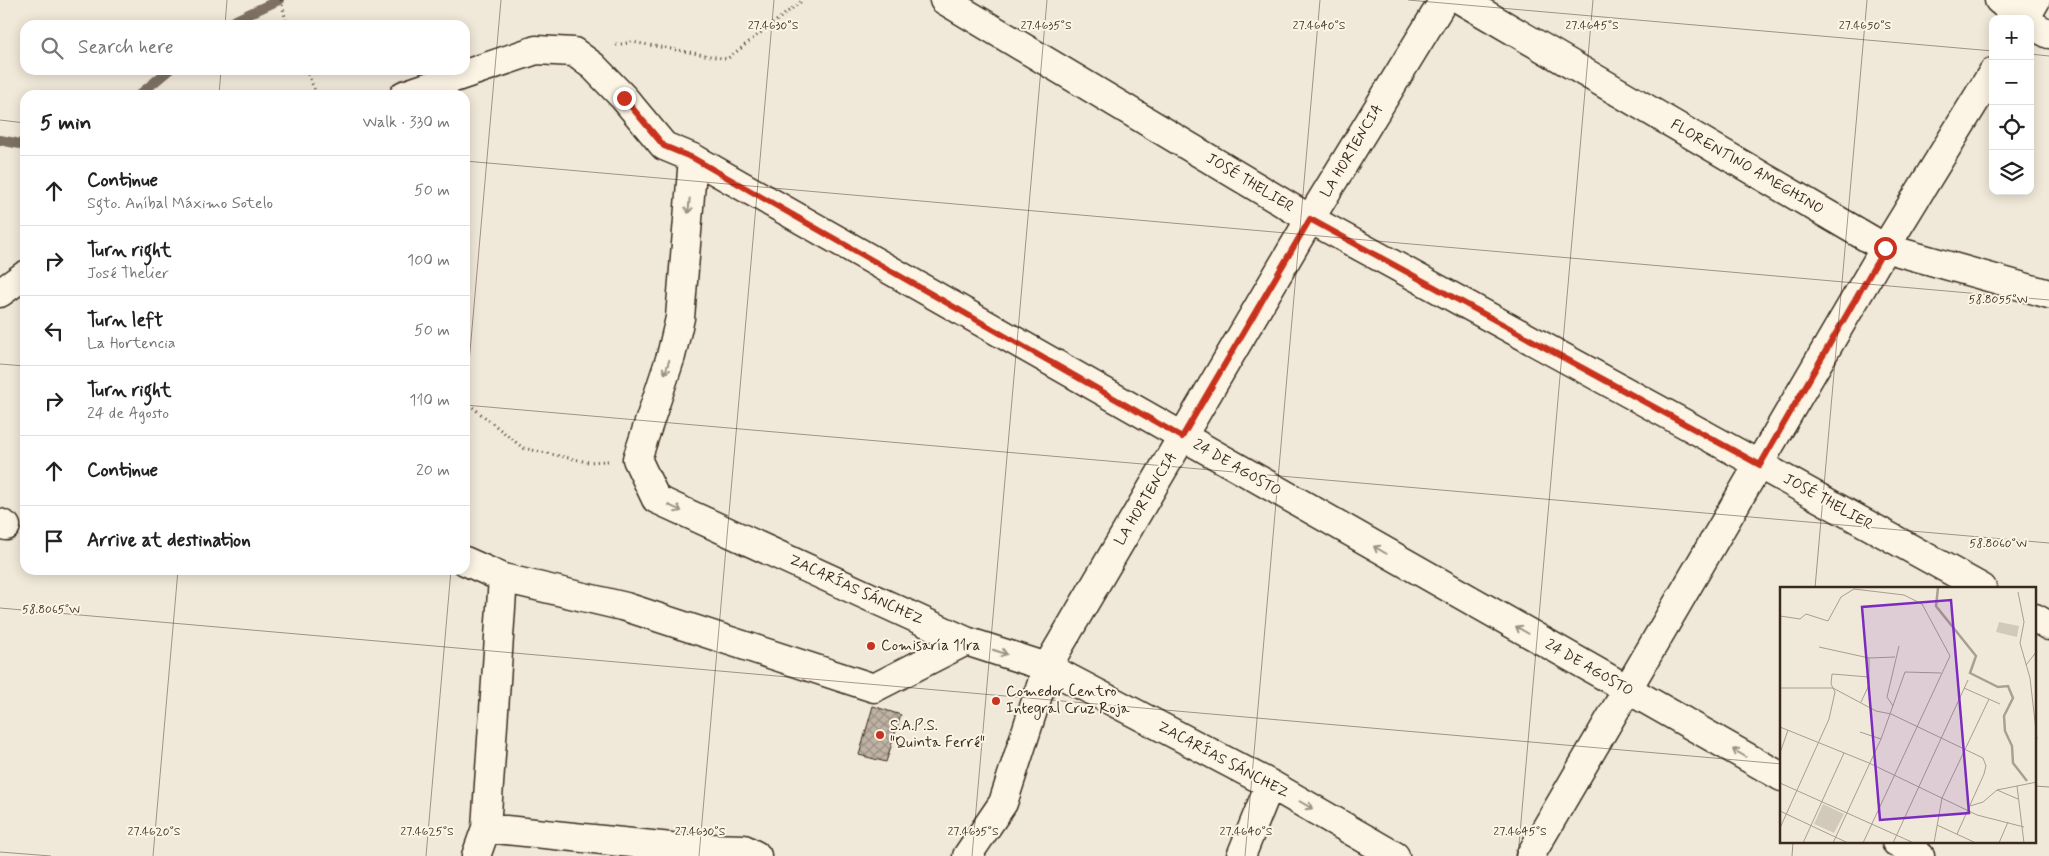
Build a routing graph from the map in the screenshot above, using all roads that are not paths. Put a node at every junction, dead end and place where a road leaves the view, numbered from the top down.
1 (944, 0) edge
2 (1444, 0) edge
3 (1461, 0) edge
4 (1999, 0) edge
5 (2036, 0) edge
6 (2019, 15) edge
7 (2027, 15) edge
8 (2034, 26) edge
9 (2049, 34) edge
10 (470, 72) edge
11 (463, 75) edge
12 (1989, 79) edge
13 (419, 90) edge
14 (693, 158) junction
15 (1310, 219) junction
16 (1885, 248) junction
17 (20, 279) edge
18 (0, 294) edge
19 (2049, 294) edge
20 (1182, 437) junction
21 (1760, 465) junction
22 (470, 564) edge
23 (503, 578) junction
24 (1980, 587) edge
25 (2036, 619) edge
26 (2049, 626) edge
27 (966, 641) junction
28 (1046, 667) junction
29 (1627, 690) junction
30 (1780, 776) edge
31 (1270, 784) junction
32 (486, 828) junction
33 (1899, 844) edge
34 (670, 852) edge
35 (476, 856) edge
36 (757, 856) edge
37 (967, 856) edge
38 (1240, 856) edge
39 (1395, 856) edge
40 (1530, 856) edge
41 (1920, 856) edge

1 - 15 street, JOSÉ THELIER
2 - 15 street, LA HORTENCIA
3 - 16 street, FLORENTINO AMEGHINO
4 - 6 street
5 - 7 street
8 - 9 street
10 - 14 street, 24 DE AGOSTO
11 - 13 street, 24 DE AGOSTO
12 - 16 street
14 - 20 street, 24 DE AGOSTO
14 -> 27 street, ZACARÍAS SÁNCHEZ
15 - 20 street, LA HORTENCIA
15 - 21 street, JOSÉ THELIER
16 - 19 street, FLORENTINO AMEGHINO
16 - 21 street
17 - 18 street
20 - 28 street, LA HORTENCIA
29 -> 20 street, 24 DE AGOSTO
21 - 24 street, JOSÉ THELIER
21 - 29 street
22 - 23 street
23 - 27 street
23 - 32 street
25 - 26 street
27 -> 28 street, ZACARÍAS SÁNCHEZ
28 - 31 street, ZACARÍAS SÁNCHEZ
28 - 37 street, LA HORTENCIA
30 -> 29 street, 24 DE AGOSTO
29 - 40 street
31 - 38 street
31 -> 39 street, ZACARÍAS SÁNCHEZ
32 - 34 street
32 - 35 street
33 - 41 street
34 - 36 street

